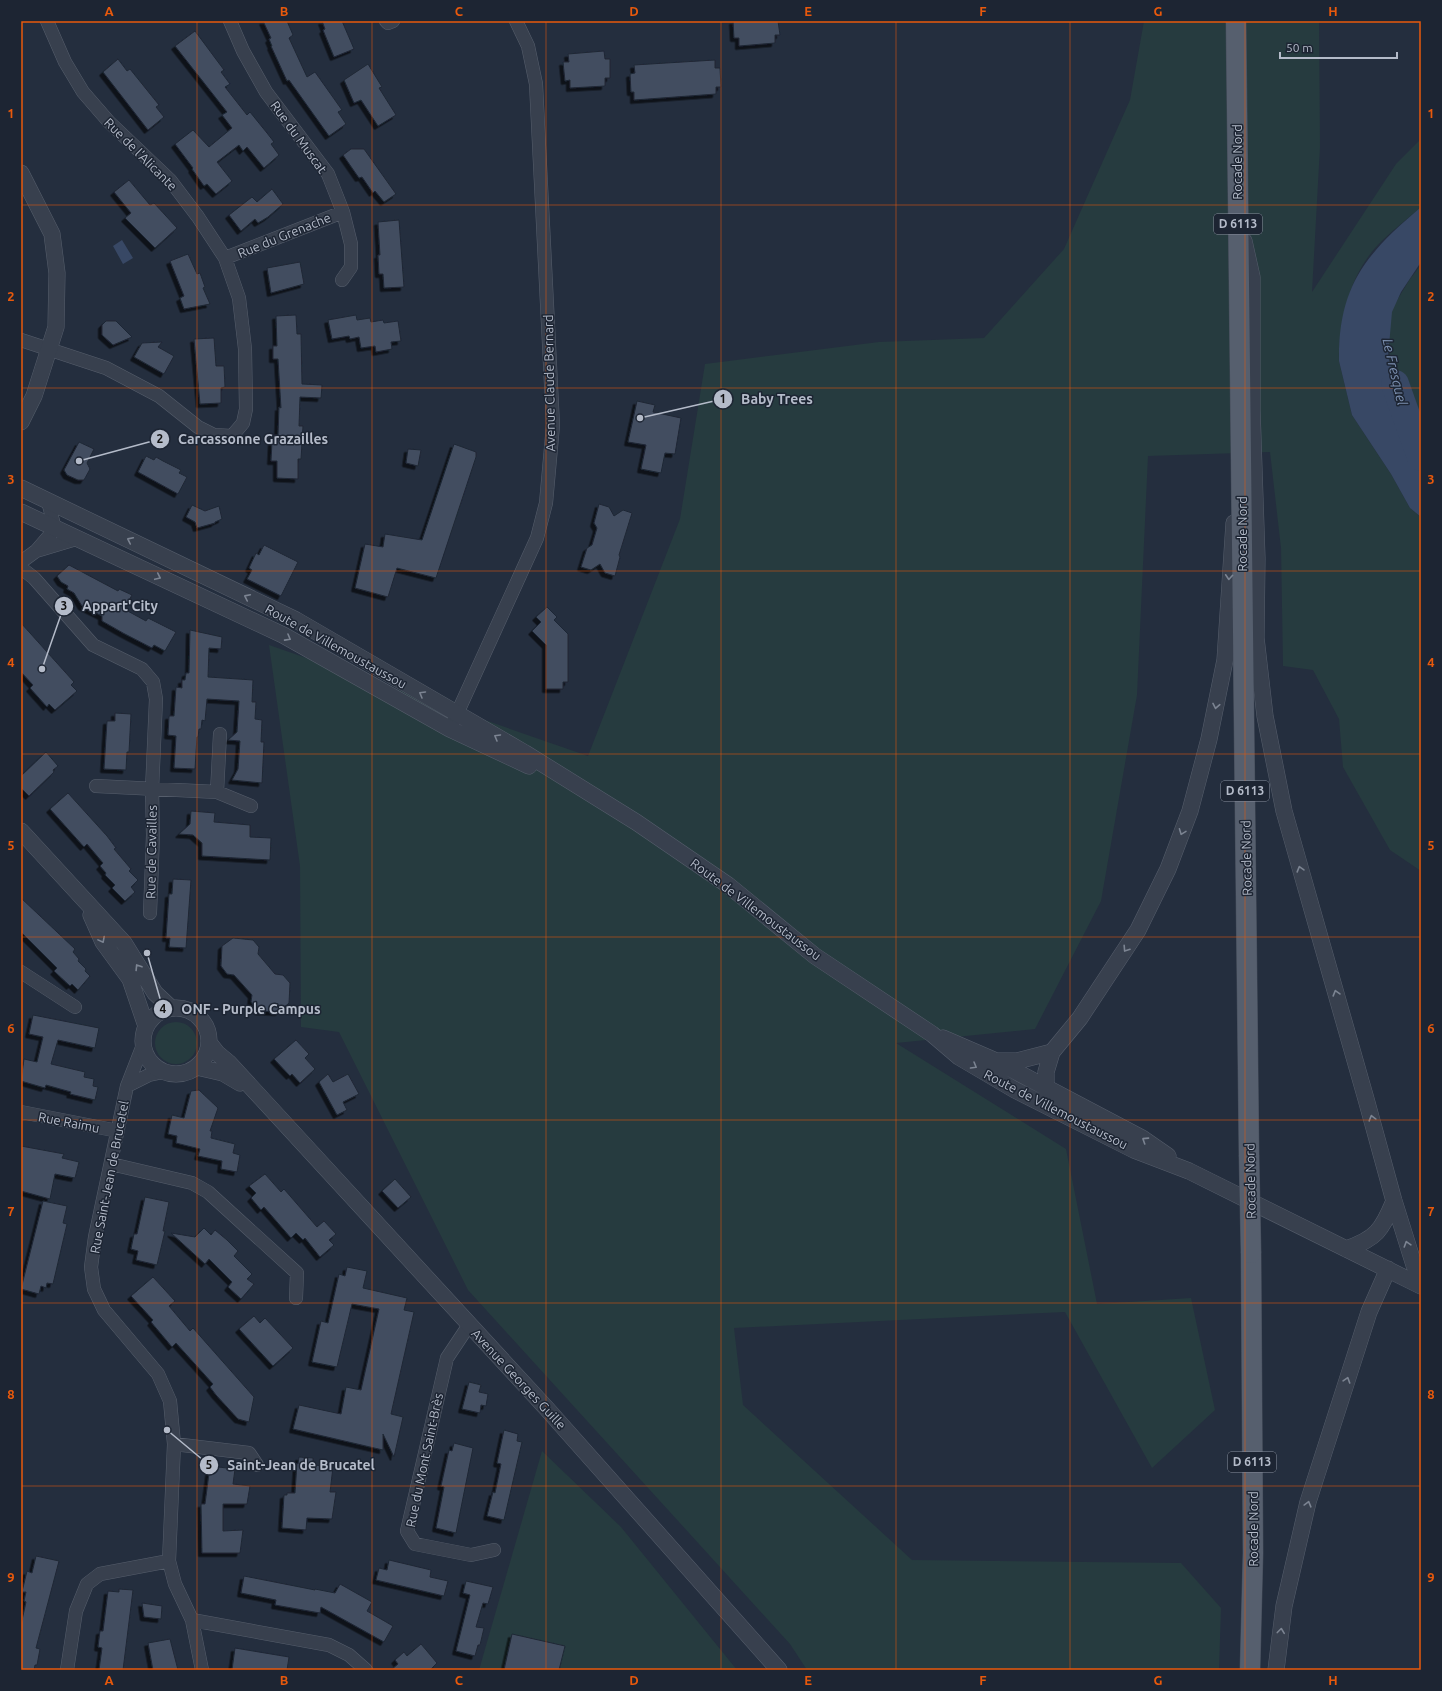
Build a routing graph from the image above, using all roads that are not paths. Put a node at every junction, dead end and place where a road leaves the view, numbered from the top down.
1 (46, 21) edge
2 (230, 21) edge
3 (516, 21) edge
4 (1236, 21) edge
5 (21, 173) edge
6 (26, 190) edge
7 (343, 212) junction
8 (1238, 213) junction
9 (225, 258) junction
10 (342, 280) dead end
11 (21, 340) edge
12 (50, 349) junction
13 (21, 422) edge
14 (1242, 427) junction
15 (21, 488) edge
16 (48, 501) junction
17 (21, 512) edge
18 (55, 529) junction
19 (76, 539) junction
20 (36, 551) junction
21 (21, 562) edge
22 (21, 568) edge
23 (455, 714) junction
24 (450, 729) junction
25 (220, 734) dead end
26 (96, 786) dead end
27 (578, 787) junction
28 (152, 790) junction
29 (217, 792) junction
30 (251, 806) dead end
31 (21, 831) edge
32 (86, 904) junction
33 (150, 913) dead end
34 (21, 972) edge
35 (76, 1007) dead end
36 (171, 1008) junction
37 (146, 1026) junction
38 (932, 1034) junction
39 (210, 1044) junction
40 (143, 1045) junction
41 (1052, 1052) junction
42 (994, 1060) junction
43 (197, 1067) junction
44 (163, 1072) junction
45 (128, 1086) junction
46 (1046, 1089) junction
47 (255, 1093) junction
48 (1053, 1109) junction
49 (21, 1112) edge
50 (118, 1131) junction
51 (111, 1164) junction
52 (1189, 1171) junction
53 (1394, 1201) junction
54 (1346, 1249) junction
55 (1388, 1269) junction
56 (1421, 1280) edge
57 (1421, 1286) edge
58 (296, 1298) dead end
59 (469, 1325) junction
60 (174, 1444) junction
61 (257, 1465) dead end
62 (494, 1550) dead end
63 (169, 1560) junction
64 (192, 1620) junction
65 (68, 1670) edge
66 (202, 1670) edge
67 (366, 1670) edge
68 (779, 1670) edge
69 (1250, 1670) edge
70 (1276, 1670) edge

1 - 9 street, Rue de l'Alicante
2 - 7 street, Rue du Muscat
3 - 23 street, Avenue Claude Bernard
4 - 8 main road, Rocade Nord / D 6113
5 - 6 street
6 - 12 street
7 - 9 street, Rue du Grenache
7 - 10 street, Rue du Muscat
8 - 14 main road, Rocade Nord / D 6113
53 -> 8 street
9 - 12 street, Rue de l'Alicante
11 - 12 street
12 - 13 street
14 -> 41 street
14 - 69 main road, Rocade Nord / D 6113, bridge
15 - 16 street, Route de Villemoustaussou
16 - 18 street
23 -> 16 street, Route de Villemoustaussou
17 - 18 street, Route de Villemoustaussou
18 - 19 street, Route de Villemoustaussou
18 - 20 street
19 - 20 street
19 -> 24 street, Route de Villemoustaussou
20 - 21 street
22 - 28 street, Rue de Cavailles
23 - 24 street, Avenue Claude Bernard
27 -> 23 street, Route de Villemoustaussou
24 - 27 street, Route de Villemoustaussou
25 - 29 street
26 - 28 street, Rue de Cavailles
27 - 38 street, Route de Villemoustaussou
28 - 29 street
28 - 33 street, Rue de Cavailles
29 - 30 street
31 - 32 street
36 -> 32 street
32 -> 37 street
34 - 35 street
36 - 37 street
36 - 39 street
37 - 40 street
38 - 42 street, Route de Villemoustaussou
38 -> 48 street, Route de Villemoustaussou
39 - 43 street
39 - 47 street, Avenue Georges Guille
40 - 44 street
40 - 45 street, Rue Saint-Jean de Brucatel
41 - 42 street
41 - 46 street
42 - 46 street, Route de Villemoustaussou
43 - 44 street
43 - 47 street, Avenue Georges Guille
44 - 45 street, Rue Saint-Jean de Brucatel
45 - 50 street, Rue Saint-Jean de Brucatel
46 - 48 street
52 -> 46 street, Route de Villemoustaussou
47 - 59 street, Avenue Georges Guille
48 - 52 street, Route de Villemoustaussou
49 - 50 street, Rue Raimu
50 - 51 street, Rue Saint-Jean de Brucatel
51 - 58 street
51 - 60 street, Rue Saint-Jean de Brucatel
52 - 54 street, Route de Villemoustaussou
53 - 54 street
56 -> 53 street
54 - 55 street, Route de Villemoustaussou
55 - 57 street, Route de Villemoustaussou
70 -> 55 street
59 - 62 street, Rue du Mont Saint-Brès
59 - 68 street, Avenue Georges Guille
60 - 61 street
60 - 63 street, Rue Saint-Jean de Brucatel
63 - 64 street, Rue Saint-Jean de Brucatel
63 - 65 street
64 - 66 street, Rue Saint-Jean de Brucatel
64 - 67 street

